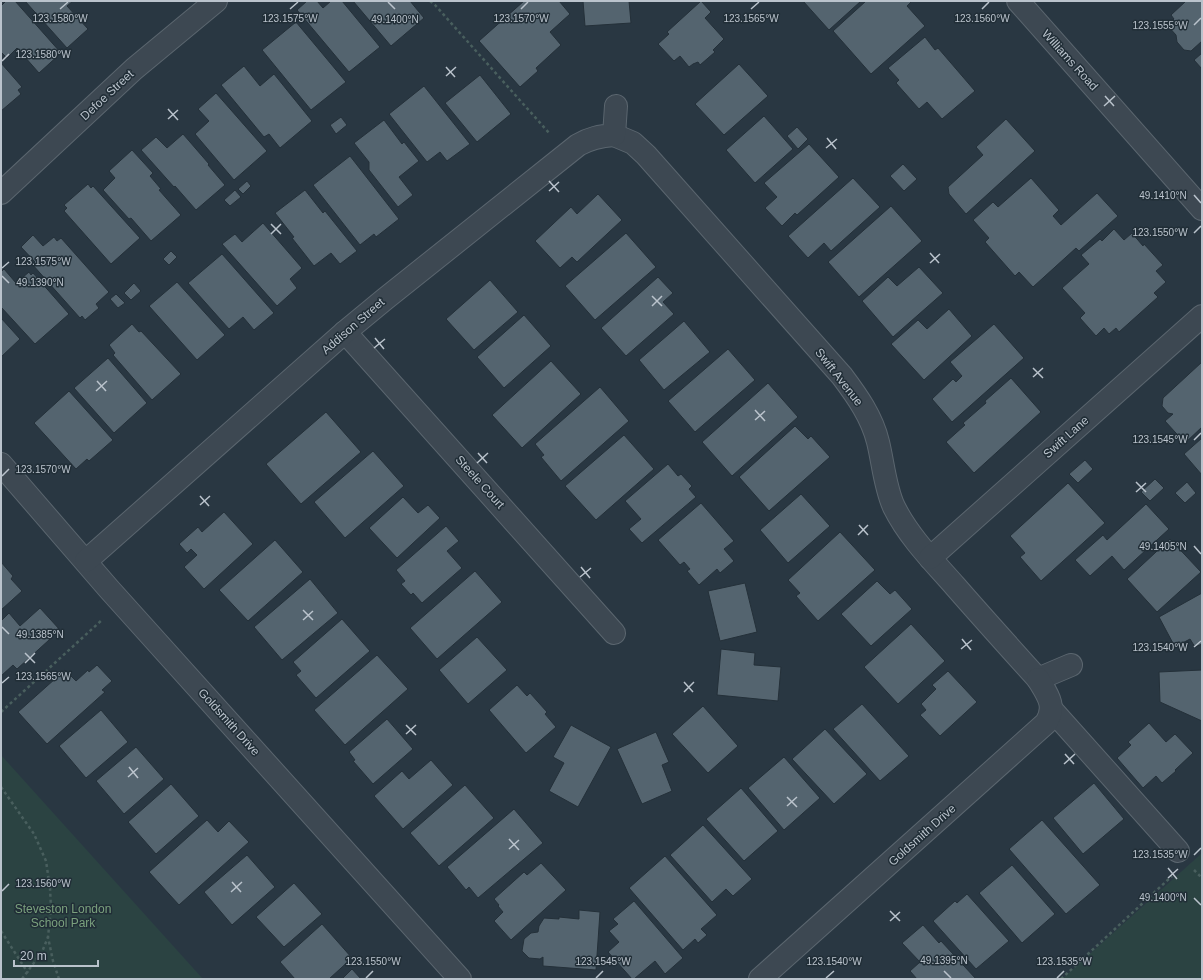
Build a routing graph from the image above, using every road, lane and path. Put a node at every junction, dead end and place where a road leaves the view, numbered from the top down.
1 (216, 1) edge
2 (430, 1) edge
3 (1018, 1) edge
4 (616, 106) dead end
5 (614, 135) junction
6 (553, 137) dead end
7 (1, 192) edge
8 (1202, 209) edge
9 (1202, 316) edge
10 (345, 332) junction
11 (1, 464) edge
12 (930, 558) junction
13 (86, 561) junction
14 (107, 616) dead end
15 (614, 633) dead end
16 (1071, 665) dead end
17 (1038, 679) junction
18 (1052, 710) junction
19 (1, 712) edge
20 (1, 787) edge
21 (1178, 851) dead end
22 (1176, 873) dead end
23 (1, 931) edge
24 (48, 937) junction
25 (28, 972) junction
26 (22, 979) edge
27 (60, 979) edge
28 (460, 979) edge
29 (760, 979) edge
30 (1061, 979) edge

1 - 7 street, Defoe Street
2 - 6 path
3 - 8 street, Williams Road
4 - 5 street
5 - 10 street, Addison Street
5 - 12 street, Swift Avenue
9 - 12 street, Swift Lane
10 - 13 street, Addison Street
10 - 15 street, Steele Court
11 - 13 street, Goldsmith Drive
12 - 17 street, Swift Avenue
13 - 28 street, Goldsmith Drive
14 - 19 path
16 - 17 street
17 - 18 street
18 - 21 street
18 - 29 street, Goldsmith Drive
20 - 24 path
22 - 30 path
23 - 25 path
24 - 25 path
24 - 27 path
25 - 26 path

